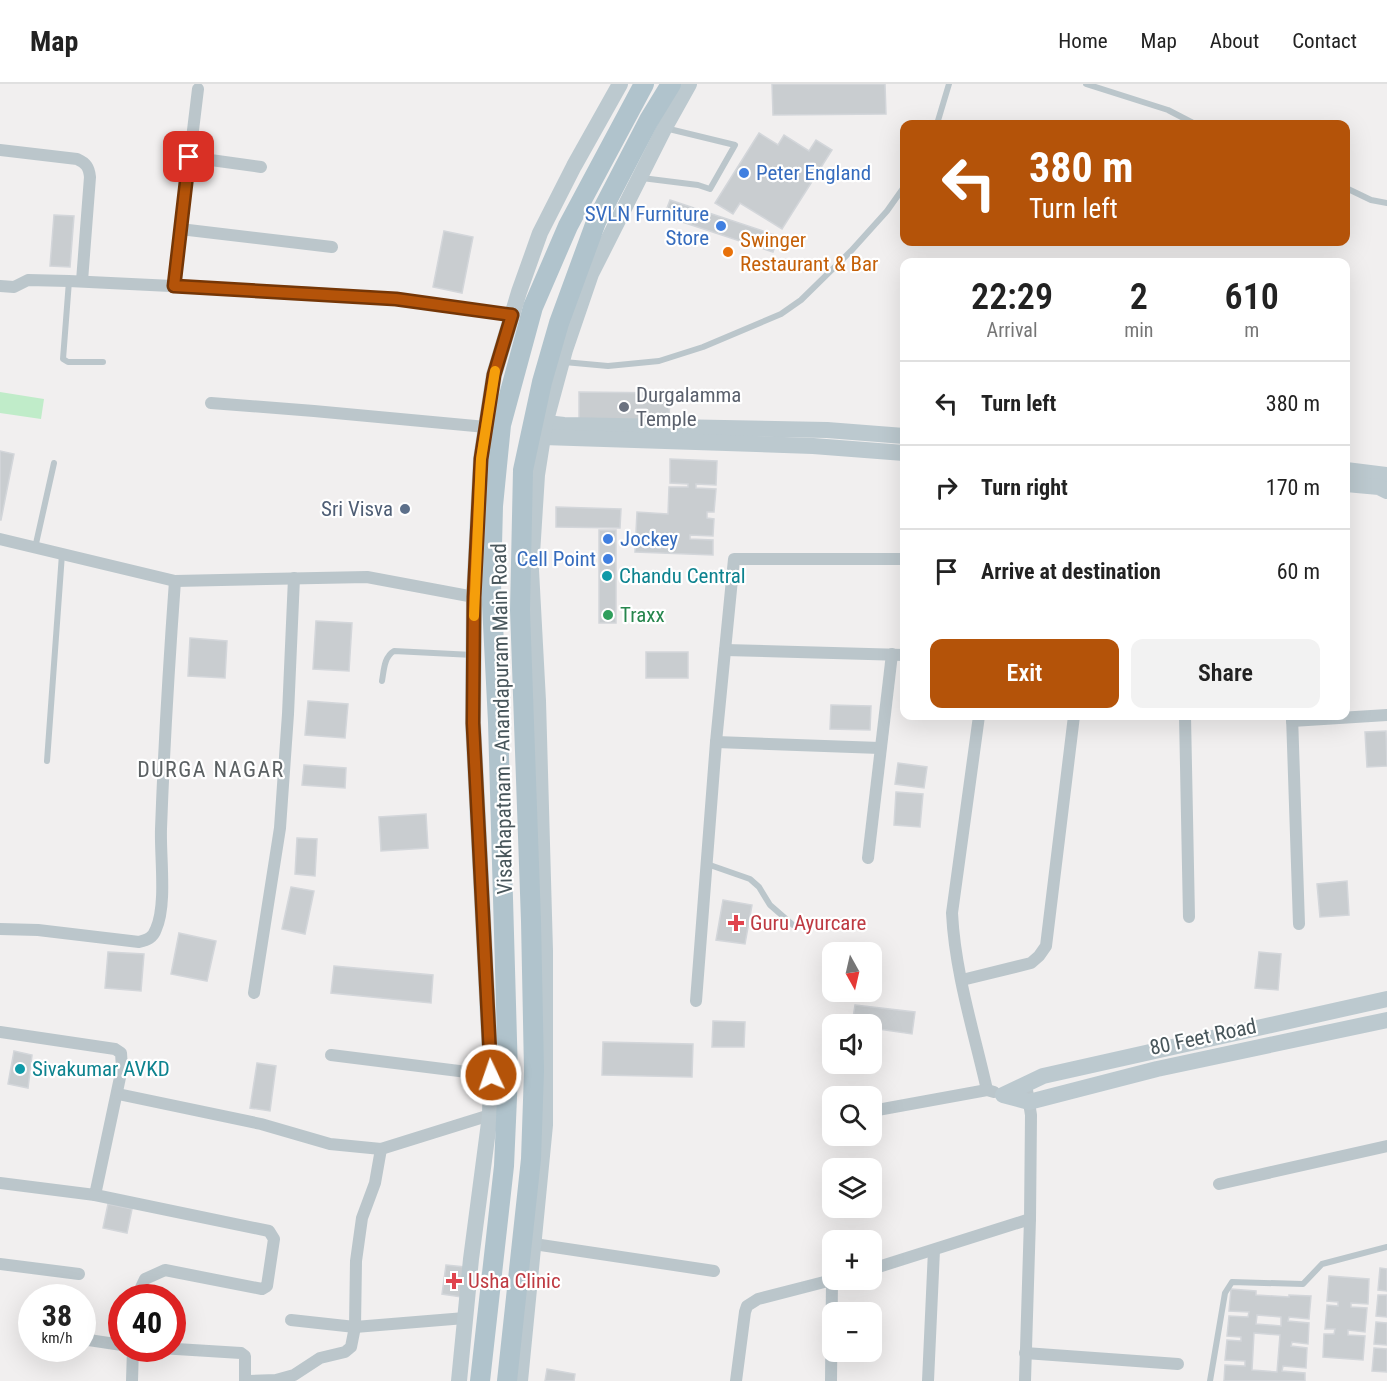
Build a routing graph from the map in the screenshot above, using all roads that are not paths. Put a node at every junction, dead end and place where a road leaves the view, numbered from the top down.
1 (620, 84) edge
2 (644, 84) edge
3 (670, 84) edge
4 (689, 84) edge
5 (949, 84) edge
6 (1086, 84) edge
7 (198, 89) dead end
8 (938, 120) edge
9 (1187, 120) edge
10 (665, 127) junction
11 (0, 150) edge
12 (189, 157) junction
13 (261, 167) dead end
14 (639, 177) junction
15 (1350, 190) edge
16 (900, 193) edge
17 (1387, 203) edge
18 (180, 229) junction
19 (332, 247) dead end
20 (75, 281) junction
21 (0, 286) edge
22 (174, 286) junction
23 (512, 315) junction
24 (103, 362) dead end
25 (562, 362) junction
26 (211, 403) dead end
27 (486, 427) junction
28 (538, 429) junction
29 (900, 436) edge
30 (900, 453) edge
31 (54, 463) dead end
32 (1350, 470) edge
33 (1387, 475) edge
34 (1350, 484) edge
35 (1387, 491) edge
36 (0, 539) edge
37 (35, 548) junction
38 (62, 554) junction
39 (900, 559) edge
40 (294, 578) junction
41 (175, 581) junction
42 (474, 597) junction
43 (725, 650) junction
44 (898, 654) edge
45 (474, 655) junction
46 (382, 681) dead end
47 (1387, 716) edge
48 (1350, 717) edge
49 (979, 720) edge
50 (1074, 720) edge
51 (1185, 720) edge
52 (1292, 720) edge
53 (716, 742) junction
54 (880, 748) junction
55 (47, 761) dead end
56 (868, 858) dead end
57 (706, 864) junction
58 (1189, 917) dead end
59 (1299, 924) dead end
60 (793, 925) dead end
61 (0, 929) edge
62 (962, 980) junction
63 (254, 993) dead end
64 (1387, 999) edge
65 (696, 1001) dead end
66 (1387, 1020) edge
67 (0, 1032) edge
68 (331, 1055) dead end
69 (491, 1075) junction
70 (1026, 1084) junction
71 (995, 1092) junction
72 (118, 1094) junction
73 (1029, 1102) junction
74 (882, 1109) edge
75 (490, 1115) junction
76 (1387, 1146) edge
77 (381, 1149) junction
78 (0, 1183) edge
79 (1219, 1184) dead end
80 (95, 1195) junction
81 (1030, 1219) junction
82 (534, 1244) junction
83 (1387, 1247) edge
84 (934, 1250) junction
85 (0, 1264) edge
86 (882, 1266) edge
87 (714, 1271) dead end
88 (79, 1274) dead end
89 (822, 1283) edge
90 (143, 1284) edge
91 (834, 1290) edge
92 (465, 1318) junction
93 (291, 1320) dead end
94 (355, 1328) junction
95 (186, 1350) edge
96 (1026, 1353) junction
97 (133, 1362) edge
98 (1178, 1364) dead end
99 (302, 1371) junction
100 (254, 1380) edge
101 (132, 1381) edge
102 (247, 1381) edge
103 (312, 1381) edge
104 (459, 1381) edge
105 (480, 1381) edge
106 (507, 1381) edge
107 (519, 1381) edge
108 (736, 1381) edge
109 (831, 1381) edge
110 (928, 1381) edge
111 (1025, 1381) edge
112 (1210, 1381) edge

1 - 23 street
2 - 105 main road, Visakhapatnam - Anandapuram Main Road
3 - 28 main road, Visakhapatnam - Anandapuram Main Road
4 - 10 street
5 - 8 lane
6 - 9 lane
7 - 12 street
10 - 14 street
10 - 14 lane
11 - 20 street
12 - 13 street
12 - 18 street
14 - 25 street
15 - 17 lane
16 - 25 lane
18 - 19 street
18 - 22 street
20 - 21 street
20 - 22 street
20 - 24 lane
22 - 23 street
23 - 27 street
25 - 28 street
26 - 27 street
27 - 42 street
28 - 29 street
28 - 30 street
28 - 82 street
28 - 106 main road, Visakhapatnam - Anandapuram Main Road
31 - 37 lane
32 - 33 street
34 - 35 street
36 - 37 street
37 - 38 street
38 - 41 street
38 - 55 lane
39 - 43 street
40 - 41 street
40 - 42 street
40 - 63 street
41 - 61 street
42 - 45 street
43 - 44 street
43 - 53 street
44 - 54 street
45 - 46 lane
45 - 69 street
47 - 48 street
49 - 62 street
50 - 62 street
51 - 58 street
52 - 59 street
53 - 54 street
53 - 57 street
54 - 56 street
57 - 60 lane
57 - 65 street
62 - 71 street
64 - 70 street
66 - 73 street, 80 Feet Road
67 - 72 street
68 - 69 street
69 - 75 street
70 - 71 street
70 - 73 street
71 - 73 street
71 - 74 street
72 - 77 street
72 - 80 street
73 - 81 street
75 - 77 street
75 - 92 street
76 - 79 street
77 - 94 street
78 - 80 street
80 - 90 street
81 - 84 street
81 - 96 street
82 - 87 street
82 - 107 street
83 - 112 lane
84 - 86 street
84 - 110 street
85 - 88 street
89 - 108 street
91 - 109 street
92 - 94 street
92 - 104 street
93 - 94 street
94 - 99 street
95 - 102 street
96 - 98 street
96 - 111 street
97 - 101 street
99 - 100 street
99 - 103 street
100 - 102 street

